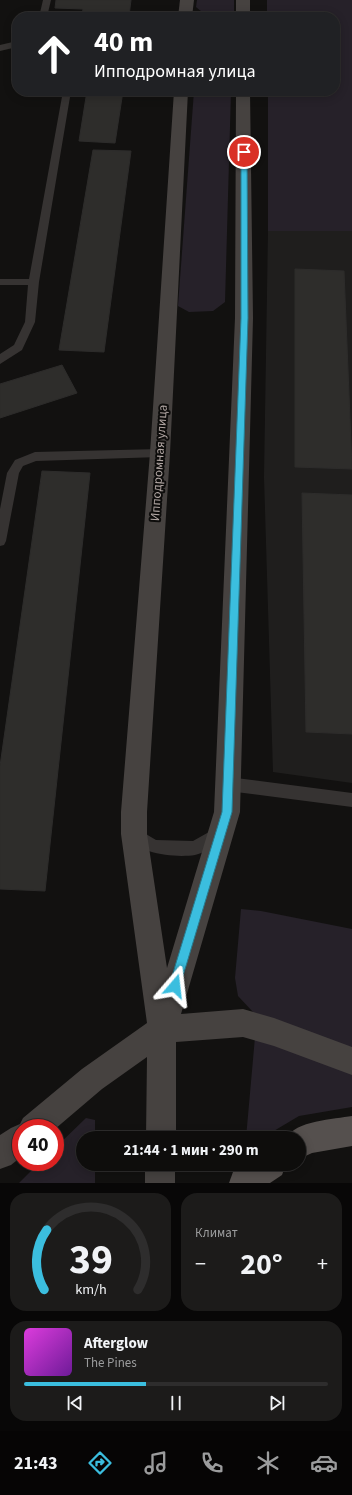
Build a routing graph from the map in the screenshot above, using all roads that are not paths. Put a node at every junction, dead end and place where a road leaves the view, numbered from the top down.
1 (47, 0) edge
2 (187, 0) edge
3 (244, 0) edge
4 (44, 12) edge
5 (186, 12) edge
6 (243, 12) edge
7 (12, 45) edge
8 (0, 48) edge
9 (66, 96) edge
10 (180, 96) edge
11 (243, 96) edge
12 (0, 282) edge
13 (34, 282) junction
14 (0, 360) edge
15 (160, 453) junction
16 (0, 541) edge
17 (228, 784) junction
18 (352, 800) edge
19 (227, 812) junction
20 (134, 834) junction
21 (162, 1030) junction
22 (352, 1061) edge
23 (44, 1119) edge
24 (161, 1131) edge
25 (352, 1131) edge
26 (306, 1139) edge
27 (12, 1145) edge
28 (0, 1154) edge
29 (160, 1171) edge
30 (260, 1171) edge
31 (160, 1183) edge
32 (244, 1183) edge

1 - 4 lane
2 - 5 street
3 - 6 street
7 - 8 lane
9 - 13 lane
10 - 15 street, Ипподромная улица
11 - 17 street
12 - 13 lane
13 - 14 lane
15 - 16 lane
15 - 20 street, Ипподромная улица
17 - 18 lane
17 - 19 street
19 - 20 lane
19 - 21 street
20 - 21 street, Ипподромная улица
21 - 22 street
21 - 23 street
21 - 24 street
25 - 26 main road
27 - 28 street
29 - 31 street
30 - 32 main road

